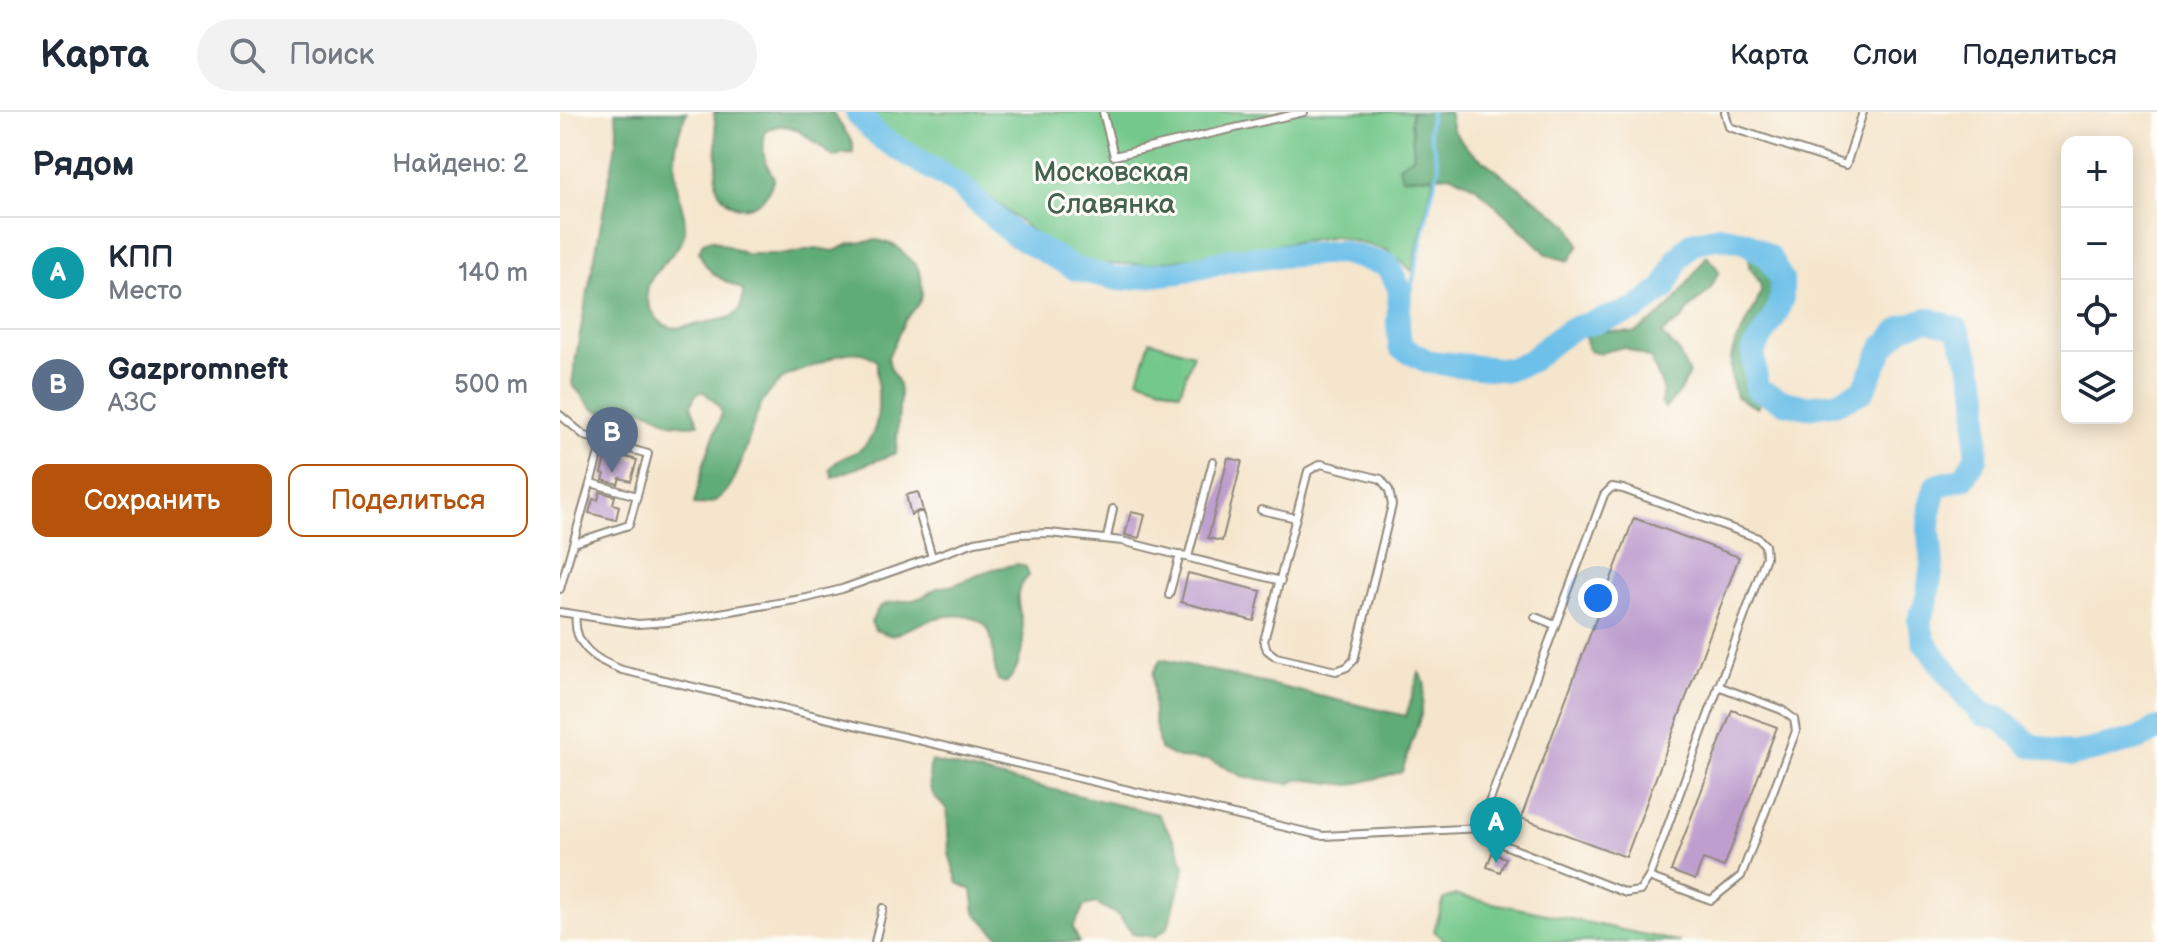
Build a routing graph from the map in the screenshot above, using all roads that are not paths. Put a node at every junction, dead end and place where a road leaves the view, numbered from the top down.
1 (1103, 112) edge
2 (1304, 112) edge
3 (1725, 112) edge
4 (1863, 112) edge
5 (560, 415) edge
6 (602, 442) junction
7 (1213, 461) dead end
8 (591, 483) junction
9 (637, 496) junction
10 (1113, 509) dead end
11 (1261, 510) dead end
12 (920, 516) dead end
13 (1296, 518) junction
14 (1107, 538) junction
15 (574, 543) junction
16 (1180, 555) junction
17 (932, 557) junction
18 (1188, 557) junction
19 (1281, 581) junction
20 (560, 589) edge
21 (1169, 595) dead end
22 (560, 612) edge
23 (576, 615) junction
24 (1535, 617) dead end
25 (1555, 625) junction
26 (1718, 686) junction
27 (1481, 828) junction
28 (1649, 877) junction
29 (883, 908) dead end
30 (875, 942) edge

1 - 2 lane
3 - 4 lane
5 - 6 lane
6 - 8 lane
6 - 9 lane
7 - 18 lane
8 - 9 lane
8 - 15 lane
9 - 15 lane
10 - 14 lane
11 - 13 lane
12 - 17 lane
13 - 19 lane
13 - 19 lane
14 - 16 lane
14 - 17 lane
15 - 20 lane
16 - 18 lane
16 - 21 lane
17 - 23 lane
18 - 19 lane
22 - 23 lane
23 - 27 lane
24 - 25 lane
25 - 26 lane
25 - 27 lane
26 - 28 lane
26 - 28 lane
27 - 28 lane
29 - 30 lane

